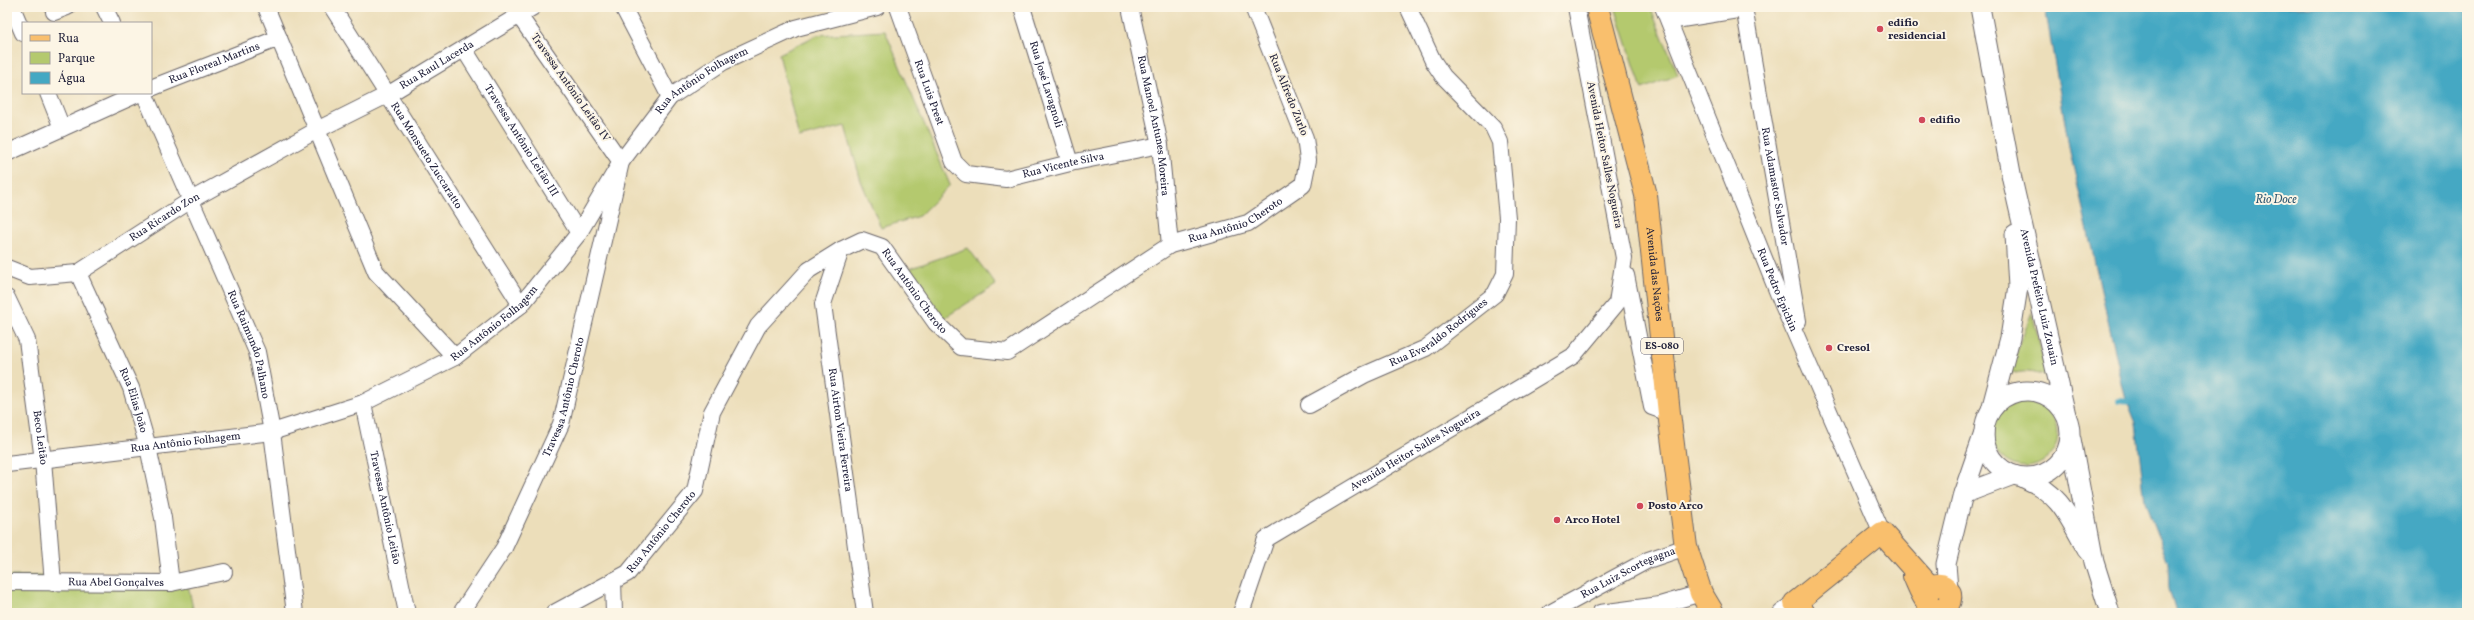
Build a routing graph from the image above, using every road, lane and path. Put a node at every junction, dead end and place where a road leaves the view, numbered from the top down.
1 (12, 7) edge
2 (104, 7) edge
3 (266, 7) edge
4 (332, 7) edge
5 (533, 7) edge
6 (623, 7) edge
7 (877, 7) edge
8 (898, 7) edge
9 (1022, 7) edge
10 (1130, 7) edge
11 (1253, 7) edge
12 (1408, 7) edge
13 (1576, 7) edge
14 (1589, 7) edge
15 (1597, 7) edge
16 (1980, 7) edge
17 (1744, 8) edge
18 (518, 14) junction
19 (1666, 14) edge
20 (112, 22) edge
21 (22, 31) edge
22 (278, 38) junction
23 (464, 49) junction
24 (1614, 77) junction
25 (152, 88) edge
26 (48, 94) edge
27 (138, 94) edge
28 (144, 94) edge
29 (389, 94) junction
30 (670, 97) junction
31 (62, 128) junction
32 (317, 130) junction
33 (1160, 145) junction
34 (7, 153) edge
35 (621, 162) junction
36 (1070, 163) junction
37 (966, 174) joint
38 (2012, 179) junction
39 (1303, 185) joint
40 (191, 200) junction
41 (579, 233) junction
42 (1170, 246) junction
43 (841, 250) junction
44 (1624, 258) junction
45 (7, 268) edge
46 (78, 273) junction
47 (7, 298) edge
48 (1787, 302) junction
49 (1617, 303) junction
50 (520, 305) junction
51 (1631, 310) junction
52 (455, 357) junction
53 (363, 403) junction
54 (1309, 405) dead end
55 (1991, 410) junction
56 (1669, 413) junction
57 (2066, 415) junction
58 (1984, 431) junction
59 (272, 432) junction
60 (2070, 437) junction
61 (148, 447) junction
62 (43, 460) junction
63 (7, 464) edge
64 (2019, 476) junction
65 (1963, 494) junction
66 (1882, 533) junction
67 (1686, 547) junction
68 (2094, 562) junction
69 (224, 572) dead end
70 (613, 581) junction
71 (7, 582) edge
72 (53, 583) junction
73 (171, 583) junction
74 (1701, 593) junction
75 (1936, 597) edge
76 (1793, 610) edge
77 (295, 613) edge
78 (407, 613) edge
79 (461, 613) edge
80 (554, 613) edge
81 (614, 613) edge
82 (865, 613) edge
83 (1241, 613) edge
84 (1550, 613) edge
85 (1600, 613) edge
86 (1714, 613) edge
87 (2110, 613) edge

1 - 21 street
2 - 20 street
3 - 22 street
4 - 29 street, Rua Monsueto Zuccaratto
5 - 18 street, Rua Raul Lacerda
6 - 30 street
7 - 30 street, Rua Antônio Folhagem
8 - 37 street, Rua Luis Prest
9 - 36 street, Rua José Lavagnoli
10 - 33 street, Rua Manoel Antunes Moreira
11 - 39 street, Rua Alfredo Zurlo
12 - 54 street, Rua Everaldo Rodrigues
13 - 44 street, Avenida Heitor Salles Nogueira
14 - 24 main road, Avenida das Nações / ES-080
15 - 24 main road, Avenida das Nações / ES-080
16 - 38 street, Avenida Prefeito Luiz Zouain
17 - 19 street
17 - 48 street, Rua Adamastor Salvador
18 - 23 street, Rua Raul Lacerda
18 - 35 street, Travessa Antônio Leitão IV
19 - 48 street, Rua Pedro Epichin
22 - 25 street, Rua Floreal Martins
22 - 32 street
23 - 29 street, Rua Raul Lacerda
23 - 41 street, Travessa Antônio Leitão III
24 - 56 main road, Avenida das Nações / ES-080
26 - 31 street
27 - 31 street
28 - 40 street, Rua Raimundo Palhano
29 - 32 street, Rua Raul Lacerda
29 - 50 street, Rua Monsueto Zuccaratto
30 - 35 street, Rua Antônio Folhagem
31 - 34 street
32 - 40 street, Rua Ricardo Zon
32 - 52 street
33 - 36 street, Rua Vicente Silva
33 - 42 street, Rua Manoel Antunes Moreira
35 - 41 street, Rua Antônio Folhagem
35 - 79 street, Travessa Antônio Cheroto
36 - 37 street, Rua Vicente Silva
38 - 55 street, Avenida Prefeito Luiz Zouain
38 - 57 street, Avenida Prefeito Luiz Zouain
39 - 42 street, Rua Antônio Cheroto
40 - 46 street, Rua Ricardo Zon
40 - 59 street, Rua Raimundo Palhano
41 - 50 street, Rua Antônio Folhagem
42 - 43 street, Rua Antônio Cheroto
43 - 70 street, Rua Antônio Cheroto
43 - 82 street, Rua Airton Vieira Ferreira
44 - 49 street, Avenida Heitor Salles Nogueira
44 - 51 street
45 - 46 street, Rua Ricardo Zon
46 - 61 street, Rua Elias João
47 - 62 street, Beco Leitão
48 - 66 street, Rua Pedro Epichin
49 - 51 street
49 - 83 street, Avenida Heitor Salles Nogueira
50 - 52 street, Rua Antônio Folhagem
51 - 56 street
52 - 53 street, Rua Antônio Folhagem
53 - 59 street, Rua Antônio Folhagem
53 - 78 street, Travessa Antônio Leitão
55 - 57 street
55 - 58 street
56 - 67 main road, Avenida das Nações / ES-080
57 - 60 street
58 - 64 street
58 - 65 street
59 - 61 street, Rua Antônio Folhagem
59 - 77 street, Rua Raimundo Palhano
60 - 64 street
60 - 68 street
61 - 62 street, Rua Antônio Folhagem
61 - 73 street, Rua Elias João
62 - 63 street, Rua Antônio Folhagem
62 - 72 street, Beco Leitão
64 - 65 street
64 - 68 street
65 - 75 street
66 - 75 main road, Rua Pedro Epichin
66 - 76 main road
67 - 74 main road, Avenida das Nações / ES-080
67 - 84 street, Rua Luiz Scortegagna
68 - 87 street
69 - 73 street, Rua Abel Gonçalves
70 - 80 street, Rua Antônio Cheroto
70 - 81 street
71 - 72 street, Rua Abel Gonçalves
72 - 73 street, Rua Abel Gonçalves
74 - 85 street, Rua Luiz Scortegagna
74 - 86 main road, Avenida das Nações / ES-080

